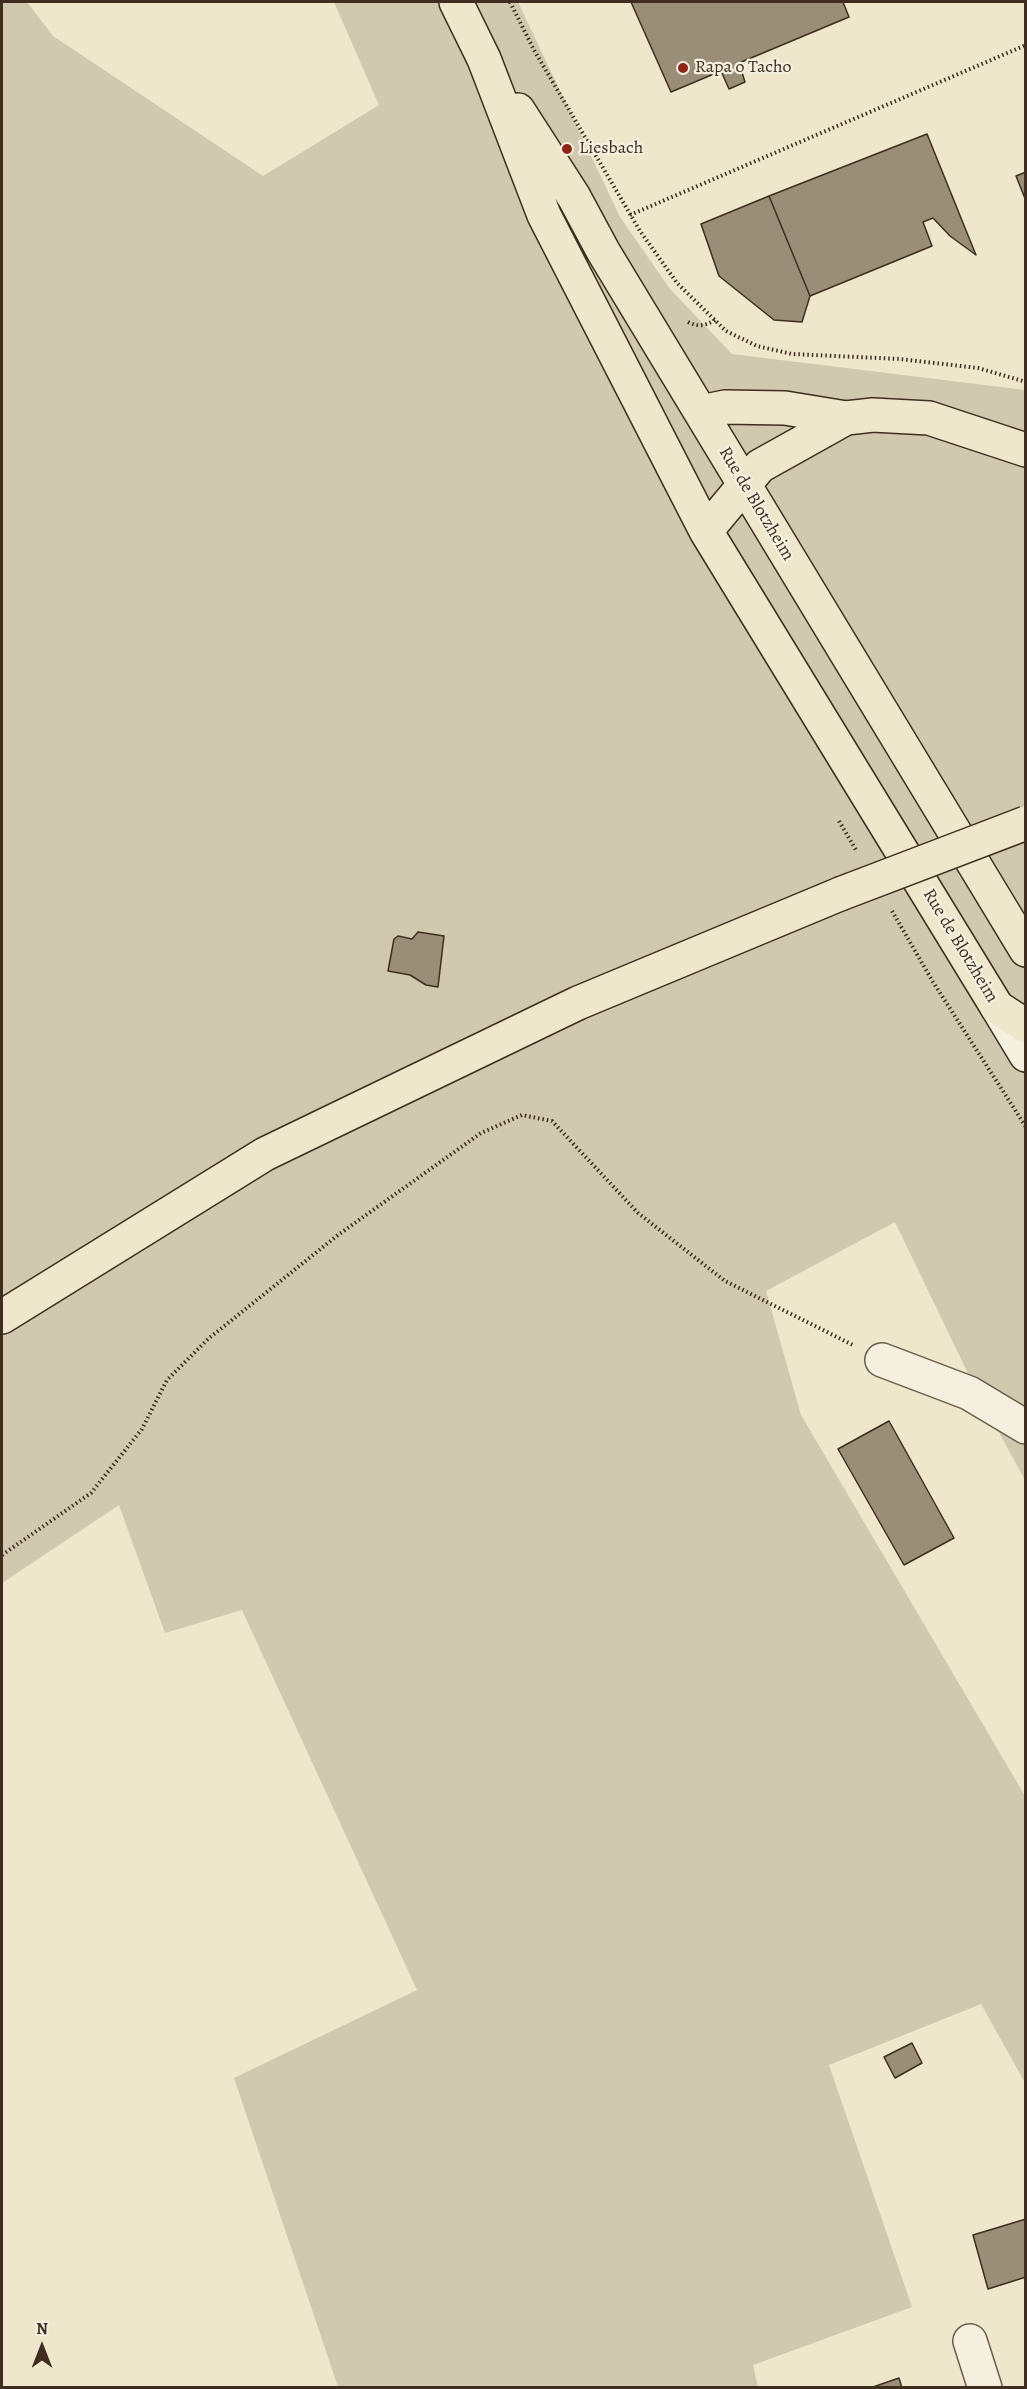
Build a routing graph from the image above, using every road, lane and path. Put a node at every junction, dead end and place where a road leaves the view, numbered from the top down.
1 (456, 2) edge
2 (510, 2) edge
3 (1026, 45) edge
4 (484, 59) junction
5 (630, 214) junction
6 (1026, 382) edge
7 (701, 412) junction
8 (846, 417) junction
9 (1026, 450) edge
10 (744, 485) junction
11 (706, 531) junction
12 (1026, 823) edge
13 (1026, 950) edge
14 (997, 1007) junction
15 (1026, 1026) edge
16 (1026, 1055) edge
17 (2, 1317) edge
18 (882, 1360) joint
19 (1026, 1427) edge
20 (2, 1554) edge
21 (970, 2341) dead end
22 (984, 2388) edge

1 - 4 main road
2 - 5 path
3 - 5 path
4 - 7 main road, Rue de Blotzheim
4 - 11 main road, Rue de Blotzheim
5 - 6 path
7 - 8 main road
7 - 10 main road, Rue de Blotzheim
8 - 9 main road
8 - 10 main road
10 - 11 main road
10 - 13 main road, Rue de Blotzheim
11 - 14 main road, Rue de Blotzheim
12 - 17 main road, bridge
14 - 15 main road
14 - 16 street, Rue de Blotzheim
18 - 19 street
18 - 20 path
21 - 22 street

